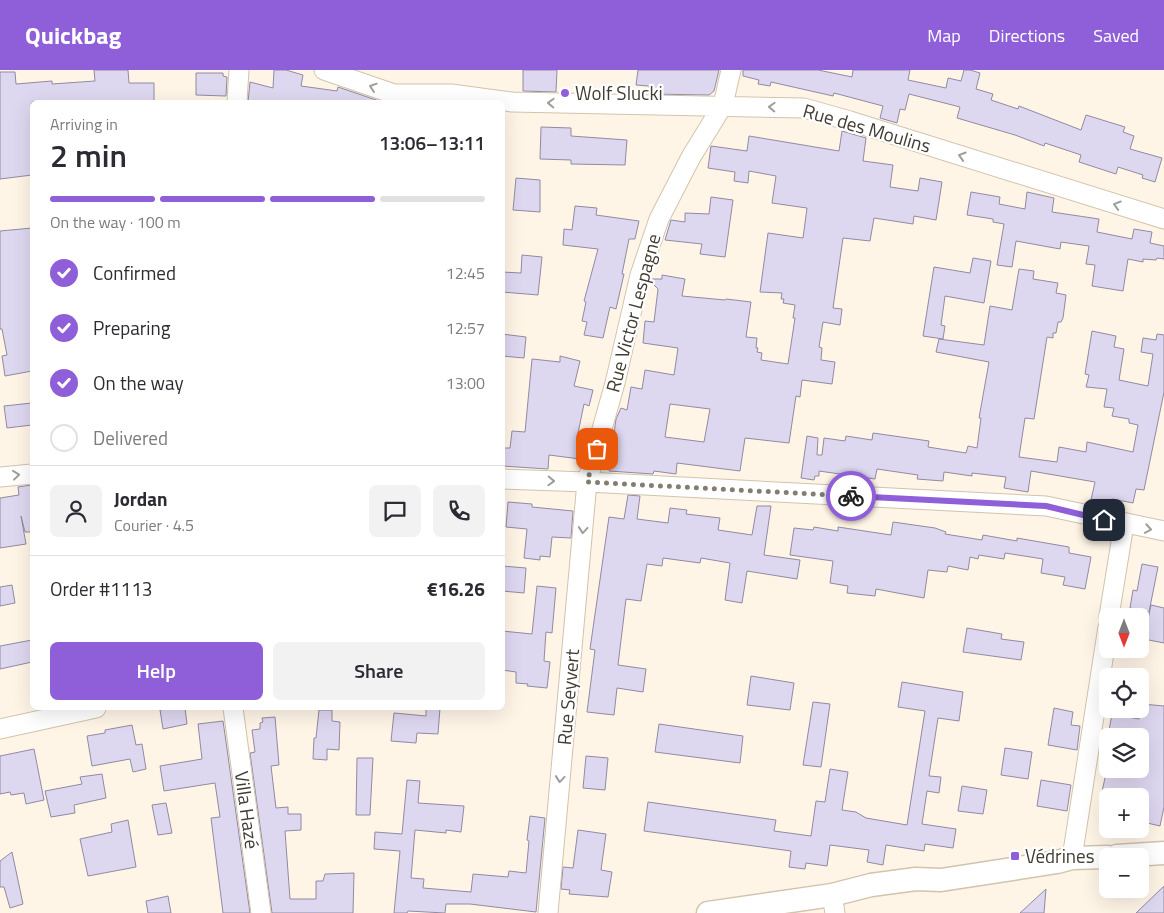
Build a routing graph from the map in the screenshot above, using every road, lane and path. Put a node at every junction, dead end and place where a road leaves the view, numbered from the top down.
1 (239, 70) edge
2 (324, 70) edge
3 (731, 70) edge
4 (450, 98) edge
5 (237, 100) edge
6 (481, 100) edge
7 (505, 102) edge
8 (723, 106) junction
9 (1164, 219) edge
10 (30, 474) edge
11 (0, 477) edge
12 (505, 479) edge
13 (587, 482) junction
14 (1124, 524) junction
15 (1164, 532) edge
16 (1110, 608) edge
17 (1103, 658) edge
18 (87, 710) edge
19 (233, 710) edge
20 (0, 729) edge
21 (1164, 853) edge
22 (1149, 854) edge
23 (1099, 857) edge
24 (1072, 858) junction
25 (834, 904) edge
26 (261, 913) edge
27 (548, 913) edge
28 (708, 913) edge

1 - 5 street
4 -> 2 street, Rue des Moulins
3 - 8 street, Rue Victor Lespagne
6 -> 4 street, Rue des Moulins
8 -> 7 street, Rue des Moulins
9 -> 8 street, Rue des Moulins
8 - 13 street, Rue Victor Lespagne
11 -> 10 street
12 -> 13 street
13 - 14 street
13 -> 27 street, Rue Seyvert
14 -> 15 street
14 - 16 street
17 - 24 street
18 - 20 street
19 - 26 street, Villa Hazé
21 - 22 street
23 - 24 street
24 - 25 street
25 - 28 street

